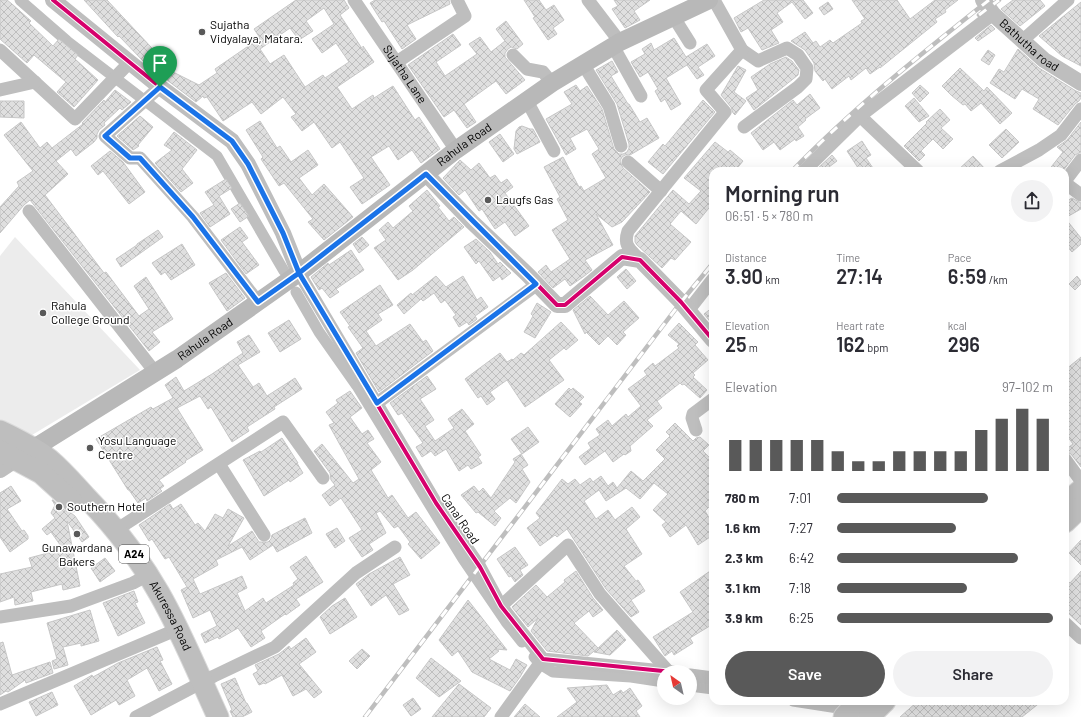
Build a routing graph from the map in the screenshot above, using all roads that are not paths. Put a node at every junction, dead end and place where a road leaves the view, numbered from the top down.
1 (54, 0) edge
2 (354, 0) edge
3 (457, 0) edge
4 (588, 0) edge
5 (709, 0) edge
6 (983, 0) edge
7 (1068, 0) edge
8 (993, 14) junction
9 (673, 16) junction
10 (1023, 40) junction
11 (690, 43) dead end
12 (616, 44) junction
13 (0, 50) edge
14 (742, 50) junction
15 (513, 55) dead end
16 (130, 62) junction
17 (397, 62) junction
18 (583, 64) junction
19 (35, 82) junction
20 (552, 83) junction
21 (1081, 83) edge
22 (160, 87) junction
23 (0, 90) edge
24 (641, 96) dead end
25 (527, 101) junction
26 (1081, 109) edge
27 (860, 116) junction
28 (744, 127) dead end
29 (621, 146) dead end
30 (456, 150) junction
31 (554, 151) dead end
32 (1081, 160) edge
33 (628, 162) dead end
34 (808, 167) edge
35 (914, 167) edge
36 (1007, 167) edge
37 (426, 174) junction
38 (1069, 176) edge
39 (1069, 185) edge
40 (661, 191) junction
41 (1081, 195) edge
42 (29, 211) dead end
43 (640, 260) junction
44 (299, 273) junction
45 (536, 284) junction
46 (709, 284) edge
47 (258, 302) junction
48 (688, 311) junction
49 (709, 335) edge
50 (155, 372) junction
51 (709, 402) edge
52 (377, 403) junction
53 (696, 430) dead end
54 (0, 431) edge
55 (33, 448) junction
56 (5, 460) edge
57 (219, 464) junction
58 (1069, 464) edge
59 (323, 478) dead end
60 (1081, 481) edge
61 (1081, 490) edge
62 (1069, 500) edge
63 (1081, 507) edge
64 (1069, 518) edge
65 (116, 530) junction
66 (264, 535) dead end
67 (396, 547) dead end
68 (143, 578) junction
69 (501, 606) junction
70 (0, 617) edge
71 (1069, 627) edge
72 (173, 632) junction
73 (1081, 638) edge
74 (543, 659) junction
75 (664, 665) edge
76 (657, 671) edge
77 (697, 676) edge
78 (709, 677) edge
79 (197, 685) junction
80 (0, 704) edge
81 (854, 705) edge
82 (136, 717) edge
83 (204, 717) edge
84 (218, 717) edge
85 (501, 717) edge
86 (844, 717) edge

1 - 16 street
2 - 17 street, Sujatha Lane
3 - 17 street
4 - 12 street
5 - 9 main road, Rahula Road
5 - 14 street
6 - 8 street, Bathutha road
7 - 10 street
8 - 10 street, Bathutha road
8 - 27 street
9 - 11 street
9 - 12 main road, Rahula Road
10 - 21 street, Bathutha road
12 - 18 main road, Rahula Road
12 - 24 street
13 - 19 street
14 - 28 street
14 - 40 street
15 - 20 street
16 - 19 street
16 - 22 street
17 - 30 street, Sujatha Lane
18 - 20 main road, Rahula Road
18 - 29 street
19 - 23 street
20 - 25 main road, Rahula Road
22 - 44 street
22 - 47 street
25 - 30 main road, Rahula Road
25 - 31 street
26 - 36 street
27 - 34 street
27 - 35 street
30 - 37 main road, Rahula Road
32 - 38 street
33 - 40 street
37 - 44 main road, Rahula Road
37 - 45 street
39 - 41 street
40 - 43 street
42 - 50 street
43 - 45 street
43 - 48 street
44 - 47 main road, Rahula Road
44 - 52 street, Canal Road
45 - 52 street
46 - 48 street
47 - 50 main road, Rahula Road
48 - 49 street
50 - 55 main road, Rahula Road
51 - 53 street
52 - 69 street, Canal Road
54 - 55 highway, Akuressa Road / A24
55 - 56 main road, Rahula Road
55 - 65 highway, Akuressa Road / A24
56 - 68 highway, Akuressa Road / A24
57 - 59 street
57 - 65 street
57 - 66 street
58 - 60 street
61 - 62 highway
63 - 64 highway
65 - 68 highway, Akuressa Road / A24
67 - 79 street
68 - 70 street
68 - 72 highway, Akuressa Road / A24
69 - 74 street, Canal Road
69 - 75 street
71 - 73 street
72 - 79 highway, Akuressa Road / A24
72 - 80 street
74 - 76 street
74 - 85 street
77 - 78 street
79 - 82 street
79 - 83 highway, Akuressa Road / A24
79 - 84 highway, Akuressa Road / A24
81 - 86 highway

